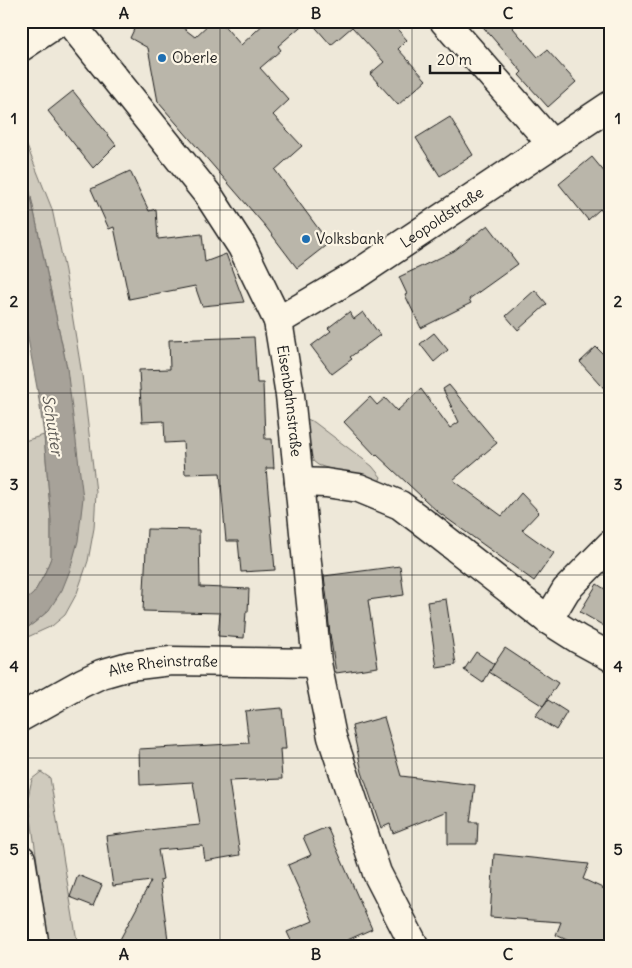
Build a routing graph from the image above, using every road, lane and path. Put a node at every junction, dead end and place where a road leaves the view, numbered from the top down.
1 (60, 21) edge
2 (70, 21) edge
3 (444, 21) edge
4 (23, 46) edge
5 (611, 105) edge
6 (552, 144) junction
7 (278, 320) junction
8 (299, 482) junction
9 (611, 544) edge
10 (548, 620) junction
11 (611, 657) edge
12 (316, 662) junction
13 (21, 717) edge
14 (21, 859) edge
15 (35, 947) edge
16 (414, 947) edge

1 - 4 street
2 - 7 street, Eisenbahnstraße
3 - 6 street
5 - 6 street, Leopoldstraße
6 - 7 street, Leopoldstraße
7 - 8 street, Eisenbahnstraße
8 - 10 street
8 - 12 street
9 - 10 street
10 - 11 street
12 - 13 street, Alte Rheinstraße
12 - 16 street
14 - 15 street

